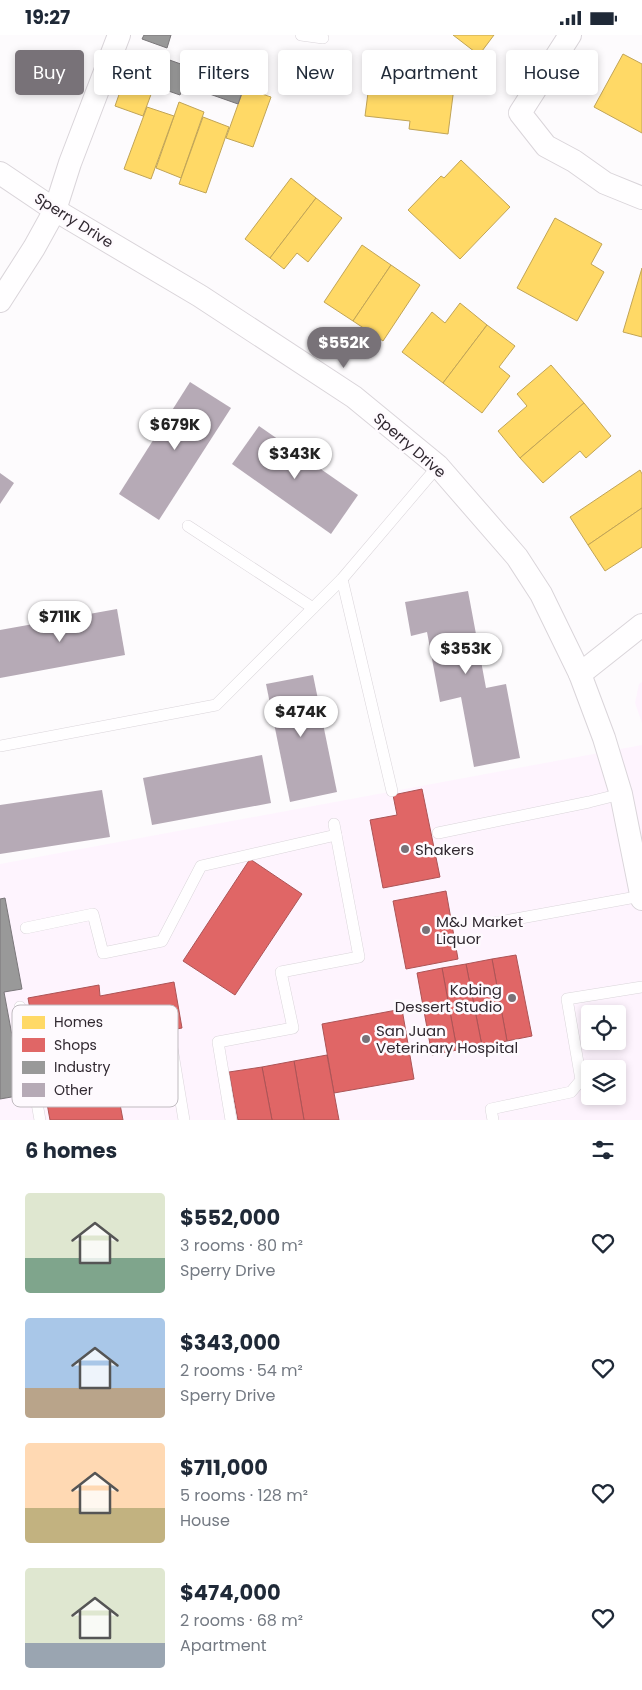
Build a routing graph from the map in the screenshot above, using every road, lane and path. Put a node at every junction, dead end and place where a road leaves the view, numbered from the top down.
1 (119, 35) edge
2 (301, 35) edge
3 (570, 35) edge
4 (323, 39) dead end
5 (0, 173) edge
6 (642, 198) edge
7 (56, 210) junction
8 (0, 301) edge
9 (438, 466) junction
10 (188, 526) dead end
11 (342, 579) junction
12 (313, 608) junction
13 (642, 625) edge
14 (580, 674) junction
15 (0, 746) edge
16 (392, 791) dead end
17 (621, 794) junction
18 (438, 833) dead end
19 (642, 898) edge
20 (494, 923) dead end
21 (26, 928) dead end
22 (642, 987) edge
23 (178, 1084) edge
24 (38, 1107) edge
25 (40, 1120) edge
26 (184, 1120) edge
27 (231, 1120) edge
28 (493, 1120) edge

1 - 7 street
2 - 4 lane
3 - 6 street
5 - 7 street, Sperry Drive
7 - 8 street
7 - 9 street, Sperry Drive
9 - 11 lane
9 - 14 street, Sperry Drive
10 - 12 lane
11 - 12 lane
11 - 16 lane
12 - 15 lane
13 - 14 street
14 - 17 street, Sperry Drive
17 - 18 lane
17 - 19 street, Sperry Drive
19 - 20 lane
21 - 27 lane
22 - 28 lane
23 - 26 lane
24 - 25 lane

